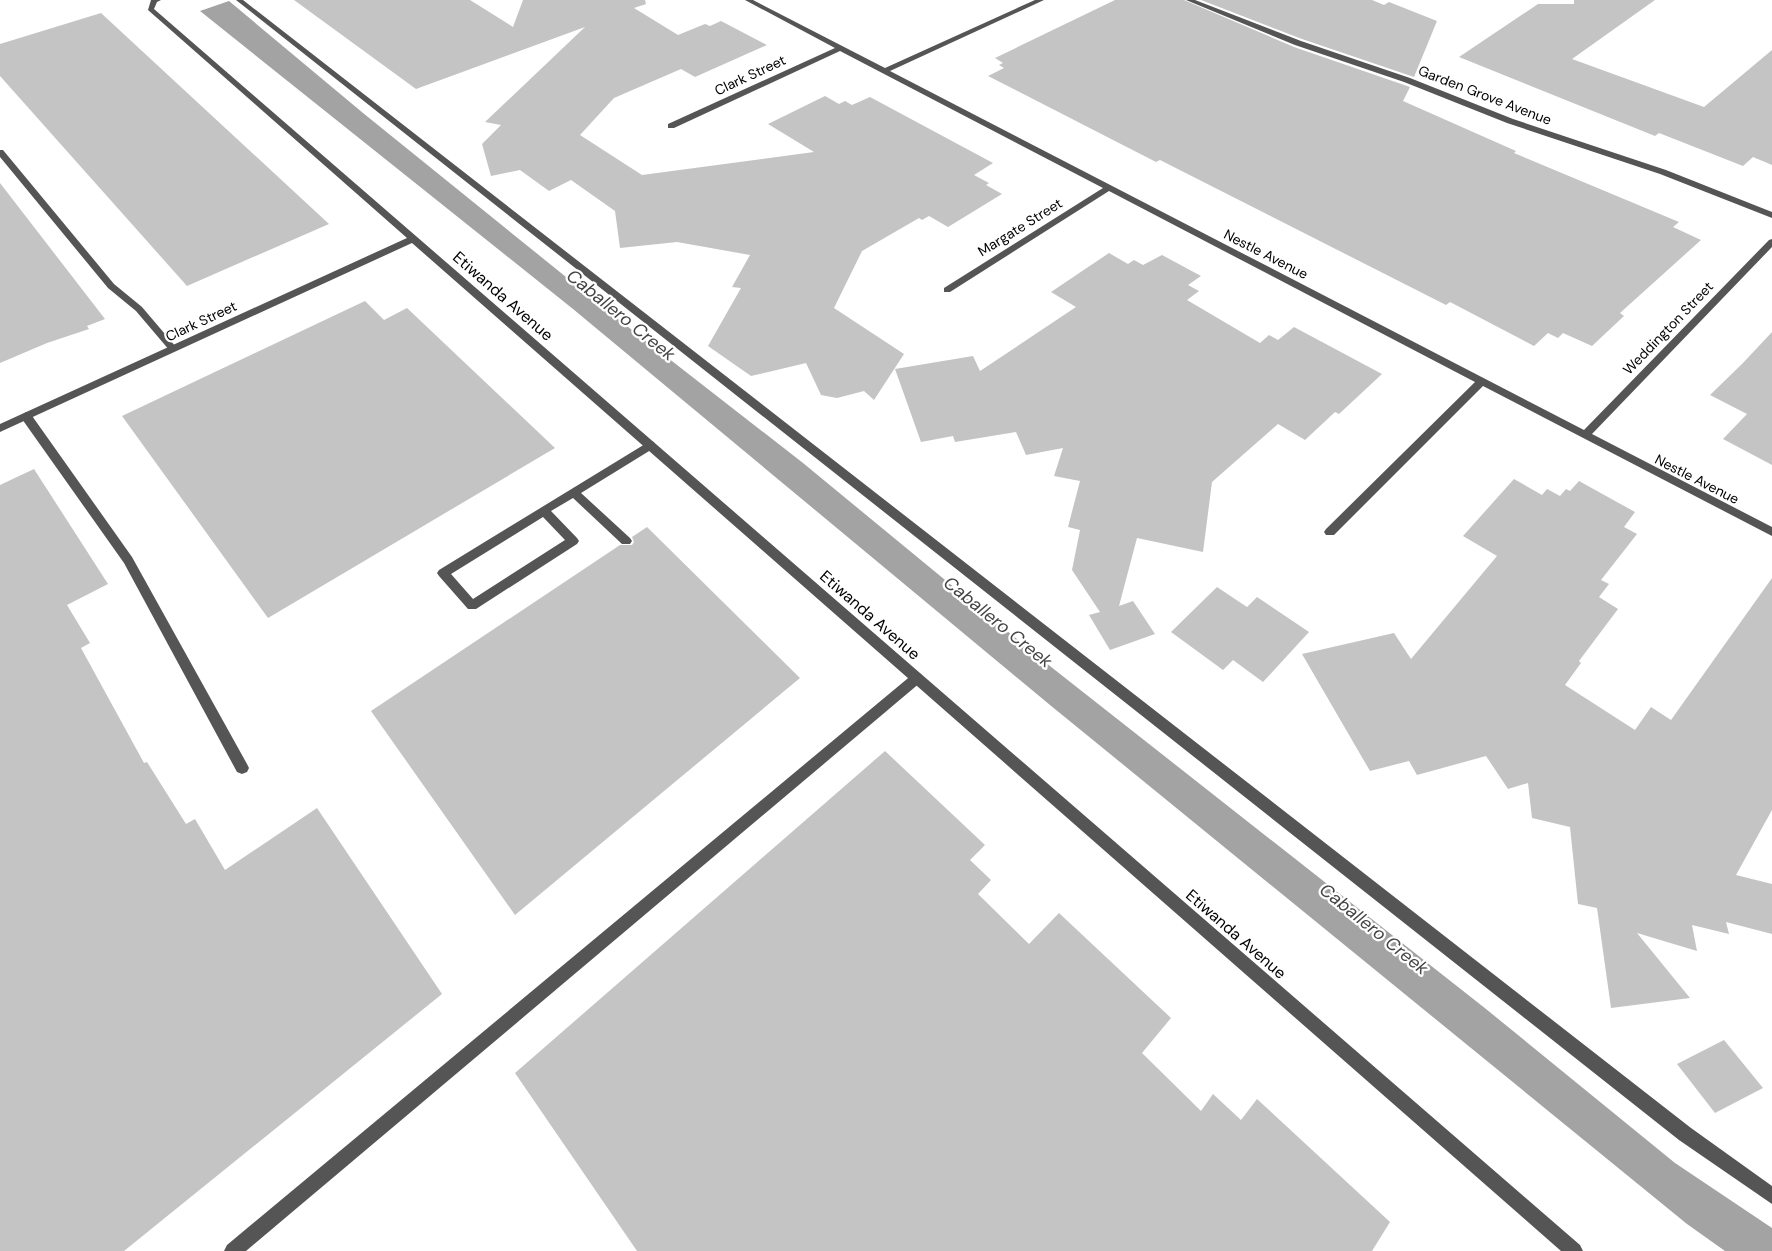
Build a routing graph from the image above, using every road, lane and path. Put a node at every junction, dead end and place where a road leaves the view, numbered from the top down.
1 (239, 0) edge
2 (748, 0) edge
3 (1041, 0) edge
4 (1190, 0) edge
5 (156, 1) edge
6 (841, 48) junction
7 (884, 71) junction
8 (671, 126) dead end
9 (0, 152) edge
10 (1108, 188) junction
11 (1772, 215) edge
12 (413, 239) junction
13 (1772, 242) edge
14 (947, 290) dead end
15 (173, 349) junction
16 (1482, 381) junction
17 (26, 416) junction
18 (0, 428) edge
19 (1585, 435) junction
20 (650, 445) junction
21 (574, 493) junction
22 (544, 511) junction
23 (1330, 532) dead end
24 (1772, 532) edge
25 (626, 541) dead end
26 (917, 678) junction
27 (242, 768) dead end
28 (1772, 1196) edge
29 (233, 1251) edge
30 (1574, 1251) edge

1 - 28 street
2 - 6 street, Nestle Avenue
3 - 7 street
4 - 11 street, Garden Grove Avenue
5 - 12 street, Etiwanda Avenue
6 - 7 street, Nestle Avenue
6 - 8 street, Clark Street
7 - 10 street, Nestle Avenue
9 - 15 street
10 - 14 street, Margate Street
10 - 16 street, Nestle Avenue
12 - 15 street, Clark Street
12 - 20 street, Etiwanda Avenue
13 - 19 street, Weddington Street
15 - 17 street, Clark Street
16 - 19 street, Nestle Avenue
16 - 23 street
17 - 18 street, Clark Street
17 - 27 street
19 - 24 street, Nestle Avenue
20 - 21 street
20 - 26 street, Etiwanda Avenue
21 - 22 street
21 - 25 street
22 - 22 street
26 - 29 street
26 - 30 street, Etiwanda Avenue

